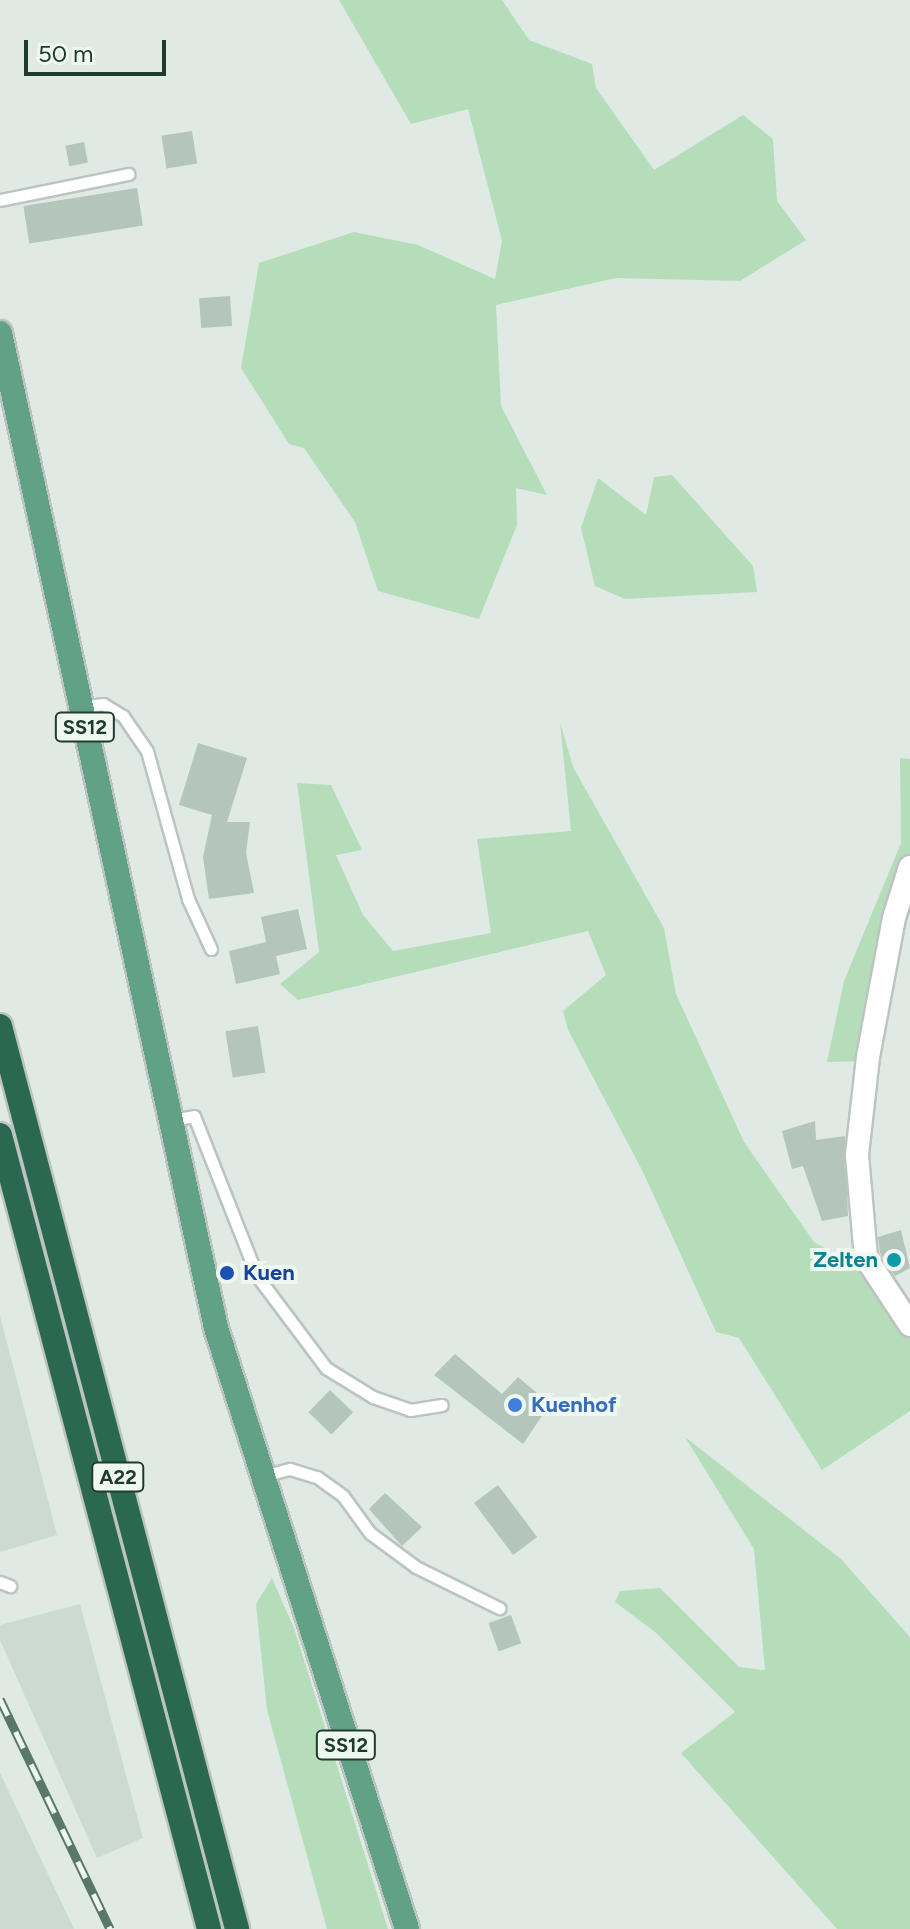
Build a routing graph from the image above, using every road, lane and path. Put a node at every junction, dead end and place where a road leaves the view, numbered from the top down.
1 (128, 174) dead end
2 (0, 200) edge
3 (0, 333) edge
4 (81, 707) junction
5 (910, 867) edge
6 (211, 949) dead end
7 (0, 1026) edge
8 (170, 1120) junction
9 (0, 1135) edge
10 (910, 1325) edge
11 (442, 1405) dead end
12 (259, 1477) junction
13 (499, 1608) dead end
14 (209, 1929) edge
15 (237, 1929) edge
16 (407, 1929) edge

1 - 2 lane
3 - 4 main road, SS12
4 - 6 lane
4 - 8 main road, SS12
5 - 10 street
7 - 15 highway, A22
8 - 11 lane
8 - 12 main road, SS12
9 - 14 highway, A22
12 - 13 lane
12 - 16 main road, SS12

